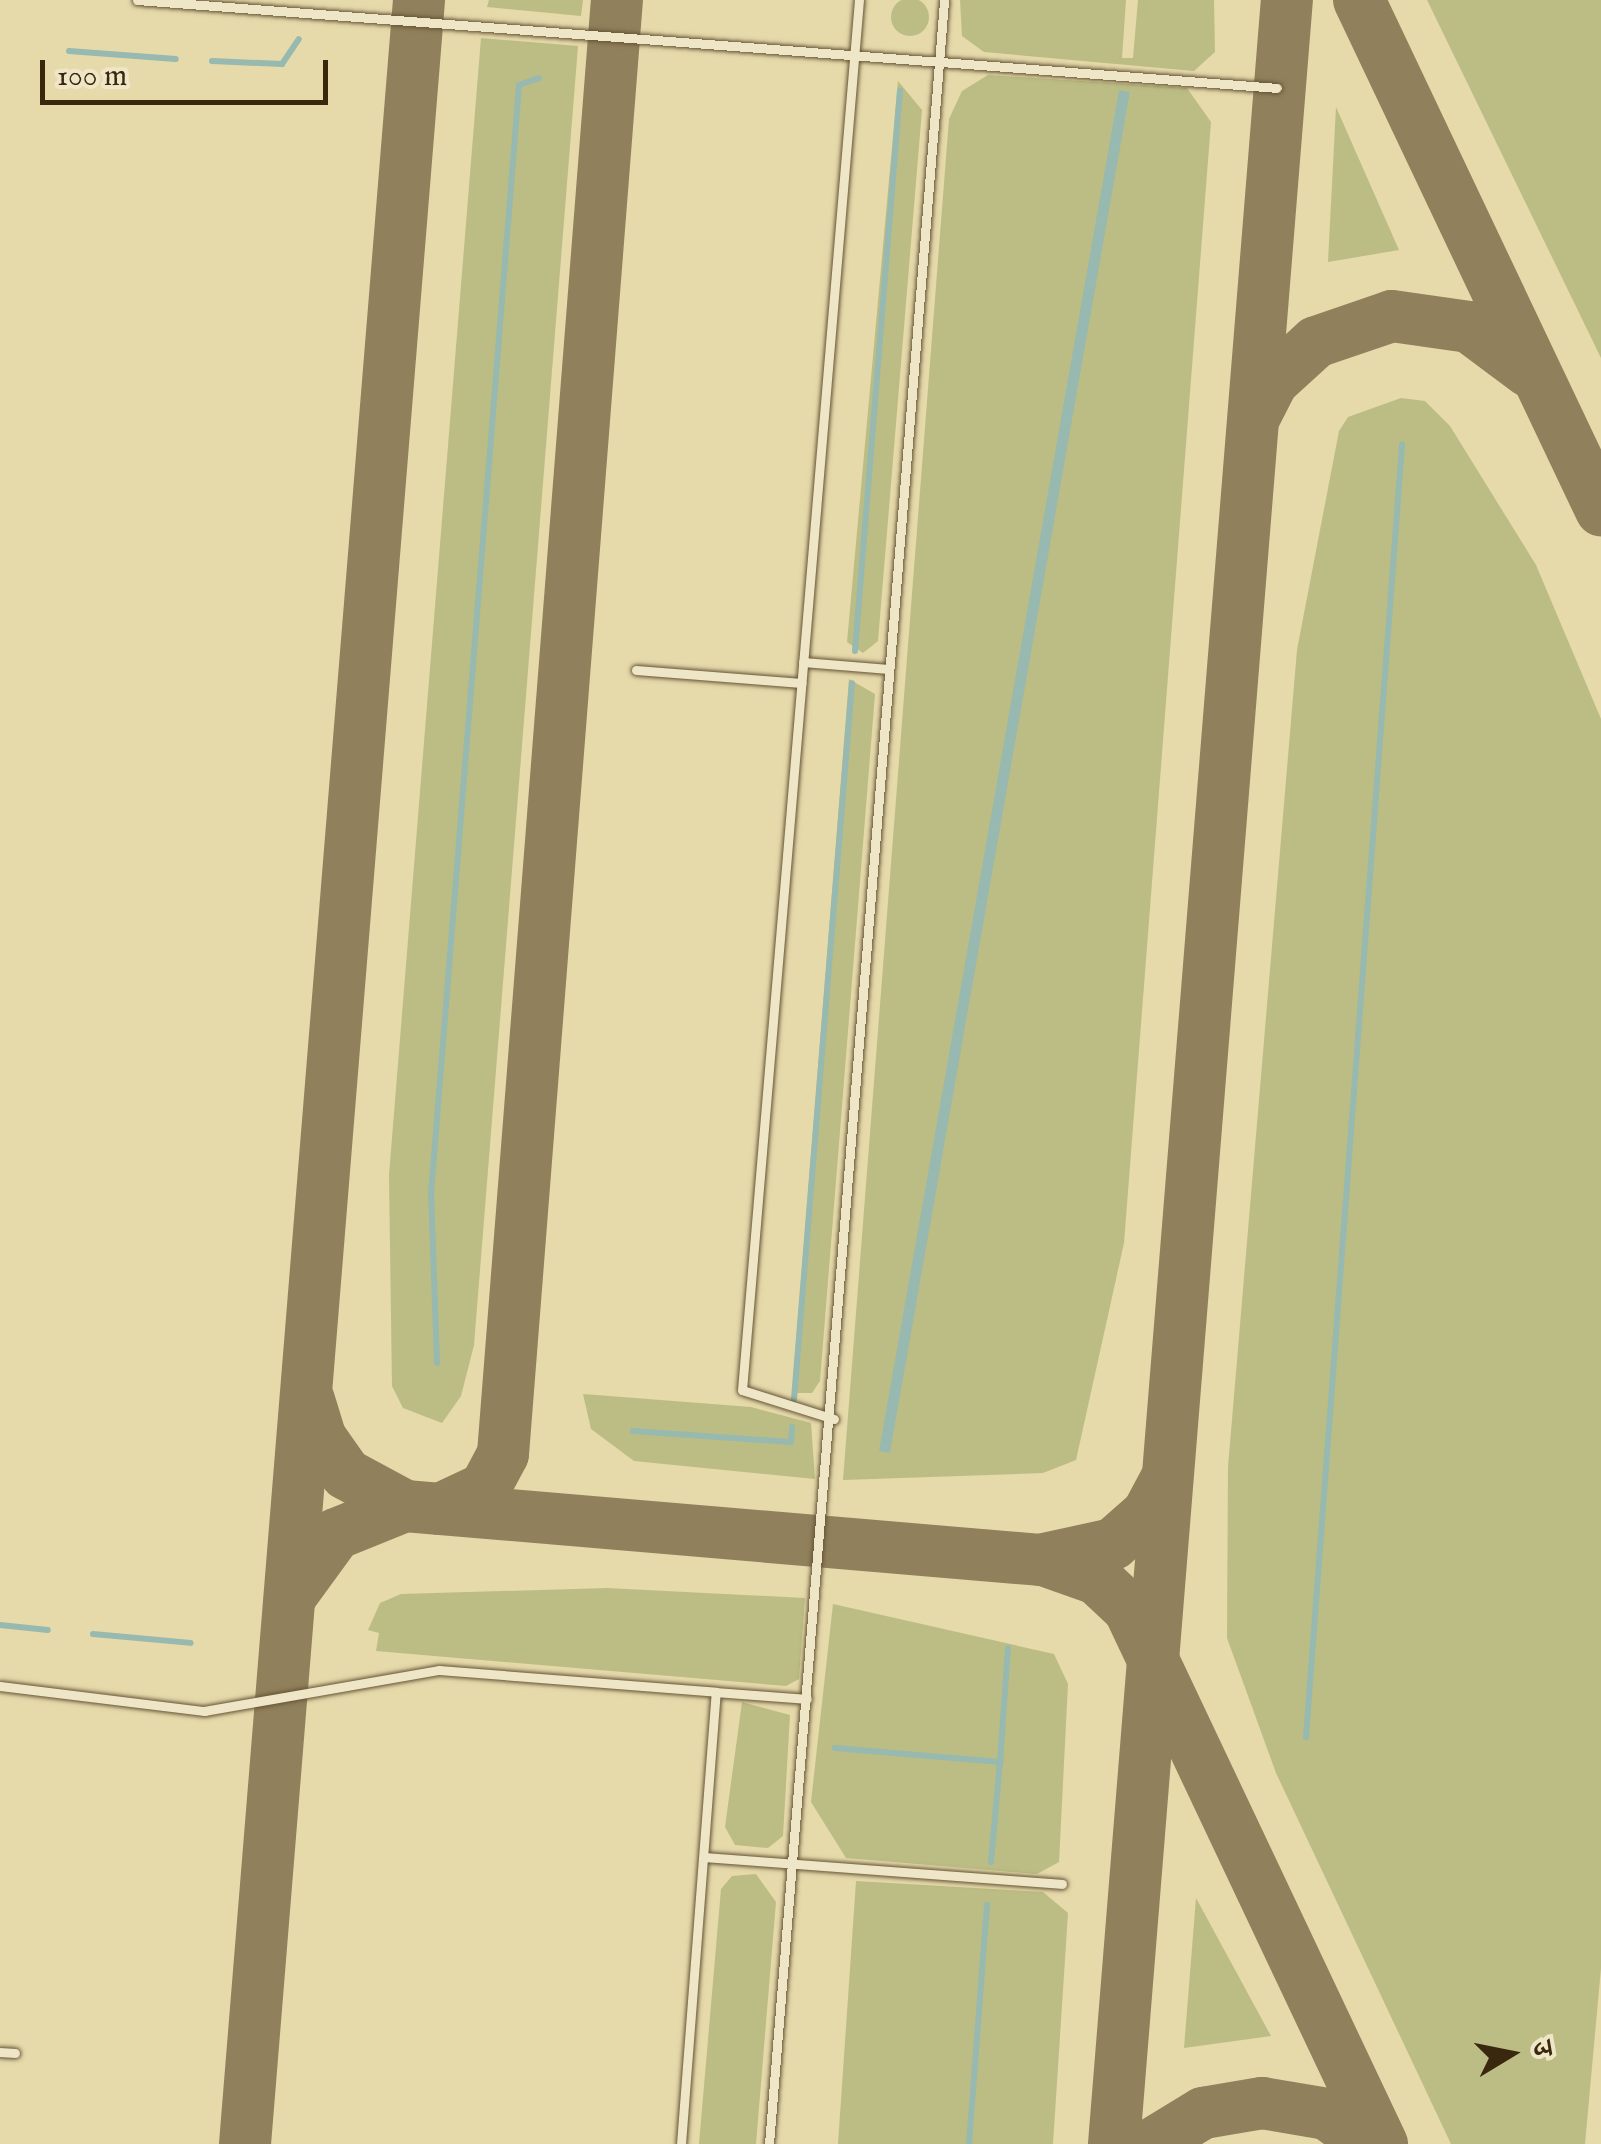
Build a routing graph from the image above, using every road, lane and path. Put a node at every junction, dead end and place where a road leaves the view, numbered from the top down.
1 (137, 0) edge
2 (858, 0) edge
3 (944, 0) edge
4 (201, 2) edge
5 (854, 52) junction
6 (939, 58) junction
7 (1277, 88) dead end
8 (803, 662) junction
9 (636, 670) dead end
10 (889, 670) junction
11 (801, 683) junction
12 (834, 1418) junction
13 (0, 1686) edge
14 (716, 1692) junction
15 (806, 1699) junction
16 (704, 1857) junction
17 (792, 1865) junction
18 (1062, 1884) dead end
19 (0, 2052) edge
20 (15, 2054) dead end
21 (681, 2144) edge
22 (769, 2144) edge

1 - 4 lane
2 - 5 lane
3 - 6 lane
4 - 5 lane
5 - 6 lane
5 - 8 lane
6 - 7 lane
6 - 10 lane
8 - 10 lane
8 - 11 lane
9 - 11 lane
10 - 12 lane
11 - 12 lane
12 - 15 lane
13 - 14 lane
14 - 15 lane
14 - 16 lane
15 - 17 lane
16 - 17 lane
16 - 21 lane
17 - 18 lane
17 - 22 lane
19 - 20 lane

